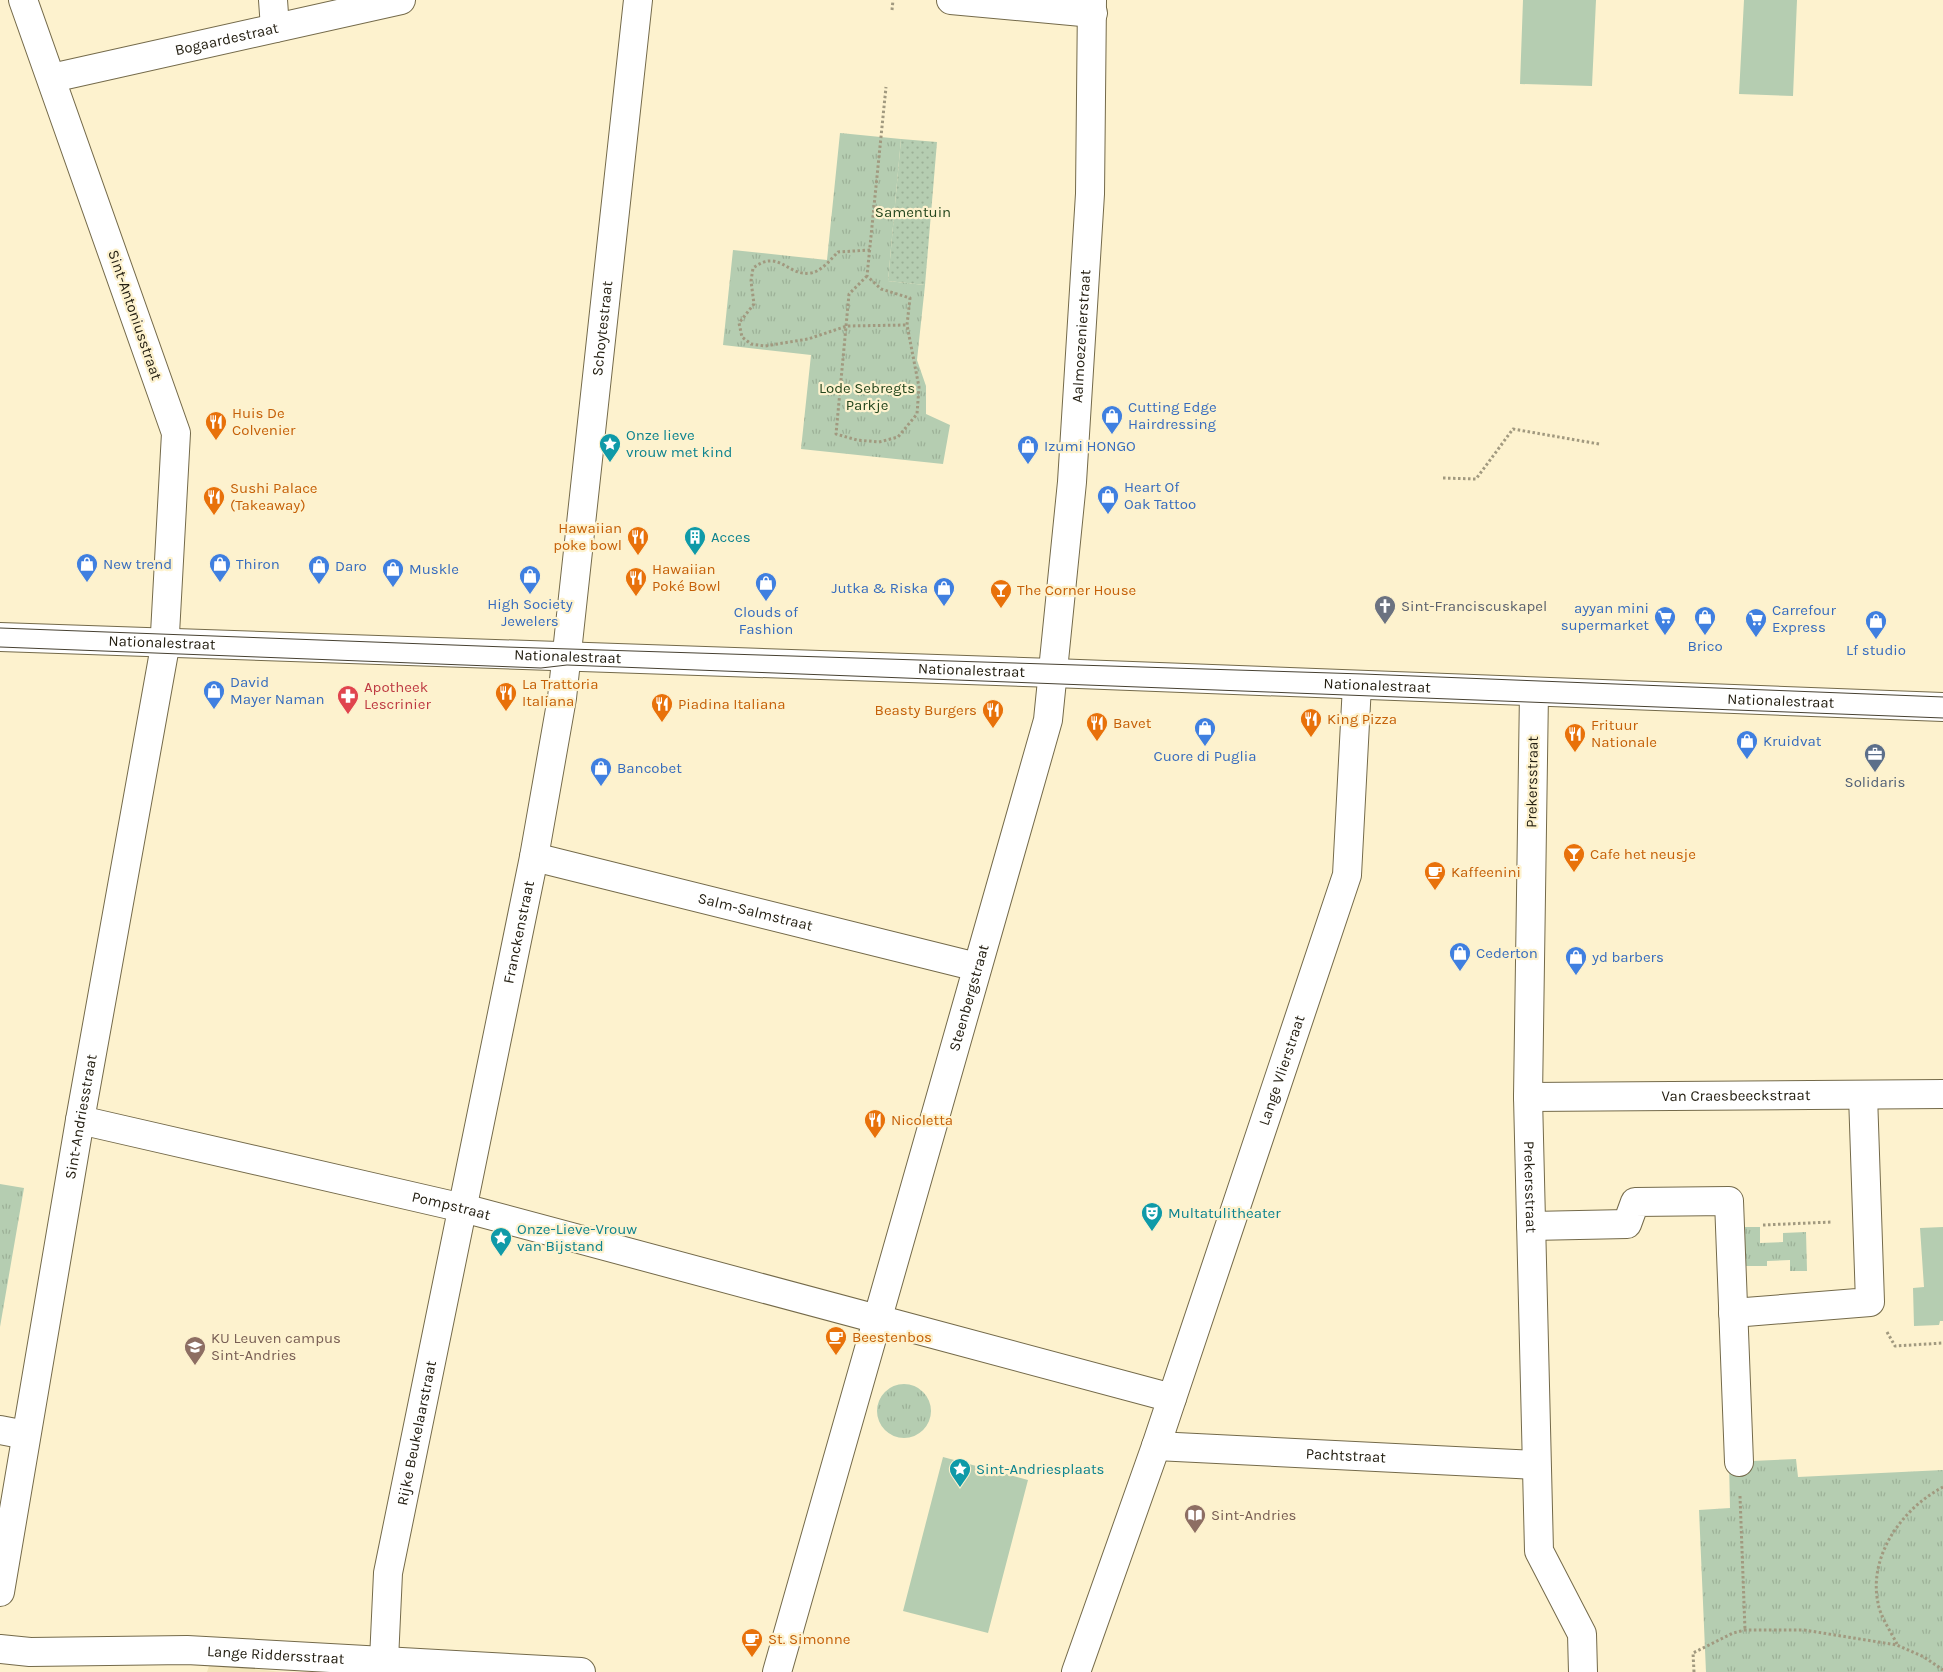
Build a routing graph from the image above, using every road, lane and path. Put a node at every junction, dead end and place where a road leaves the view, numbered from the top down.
1 (23, 0) edge
2 (273, 0) edge
3 (401, 0) edge
4 (638, 0) edge
5 (893, 0) edge
6 (951, 0) edge
7 (1092, 6) edge
8 (892, 10) dead end
9 (275, 28) junction
10 (52, 78) junction
11 (886, 87) dead end
12 (870, 250) junction
13 (868, 276) junction
14 (907, 325) junction
15 (847, 326) junction
16 (1599, 444) dead end
17 (1443, 478) dead end
18 (0, 637) edge
19 (166, 642) junction
20 (567, 656) junction
21 (1053, 673) junction
22 (1357, 684) junction
23 (1534, 692) junction
24 (1943, 707) edge
25 (534, 857) junction
26 (977, 967) junction
27 (1943, 1094) edge
28 (1863, 1095) junction
29 (1528, 1097) junction
30 (80, 1120) junction
31 (463, 1208) junction
32 (1867, 1220) junction
33 (1531, 1226) junction
34 (1730, 1227) junction
35 (1870, 1302) junction
36 (1733, 1313) junction
37 (877, 1320) junction
38 (1943, 1343) edge
39 (1172, 1398) junction
40 (13, 1432) edge
41 (1156, 1446) junction
42 (1739, 1462) joint
43 (1536, 1465) junction
44 (1943, 1487) edge
45 (0, 1592) edge
46 (1745, 1630) junction
47 (1897, 1645) junction
48 (0, 1650) edge
49 (384, 1660) junction
50 (1943, 1670) edge
51 (581, 1672) edge
52 (777, 1672) edge
53 (1076, 1672) edge
54 (1584, 1672) edge
55 (1694, 1672) edge

1 - 10 street, Sint-Antoniusstraat
2 - 9 street
3 - 9 street, Bogaardestraat
4 - 20 street, Schoytestraat
5 - 8 path
6 - 7 street
7 - 21 street, Aalmoezenierstraat
9 - 10 street, Bogaardestraat
10 - 19 street, Sint-Antoniusstraat
11 - 12 path
12 - 13 path
12 - 15 path
13 - 14 path
13 - 15 path
14 - 15 path
14 - 15 path
16 - 17 path
18 - 19 street, Nationalestraat
19 - 20 street, Nationalestraat
19 - 30 street, Sint-Andriesstraat
20 - 21 street, Nationalestraat
20 - 25 street, Franckenstraat
21 - 22 street, Nationalestraat
21 - 26 street, Steenbergstraat
22 - 23 street, Nationalestraat
22 - 39 street, Lange Vlierstraat
23 - 24 street, Nationalestraat
23 - 29 street, Prekersstraat
25 - 26 street, Salm-Salmstraat
25 - 31 street, Franckenstraat
26 - 37 street, Steenbergstraat
27 - 28 street, Van Craesbeeckstraat
28 - 29 street, Van Craesbeeckstraat
28 - 32 street
29 - 33 street, Prekersstraat
30 - 31 street, Pompstraat
30 - 40 street, Sint-Andriesstraat
31 - 37 street, Pompstraat
31 - 49 street, Rijke Beukelaarstraat
32 - 34 path
32 - 35 street
33 - 34 street
33 - 43 street, Prekersstraat
34 - 36 street
35 - 36 street
35 - 38 path
36 - 42 street
37 - 39 street
37 - 52 street
39 - 41 street, Lange Vlierstraat
40 - 45 street, Sint-Andriesstraat
41 - 43 street, Pachtstraat
41 - 53 street
42 - 46 path
43 - 54 street, Prekersstraat
44 - 47 path
46 - 47 path
46 - 55 path
47 - 50 path
48 - 49 street, Lange Riddersstraat
49 - 51 street, Lange Riddersstraat

